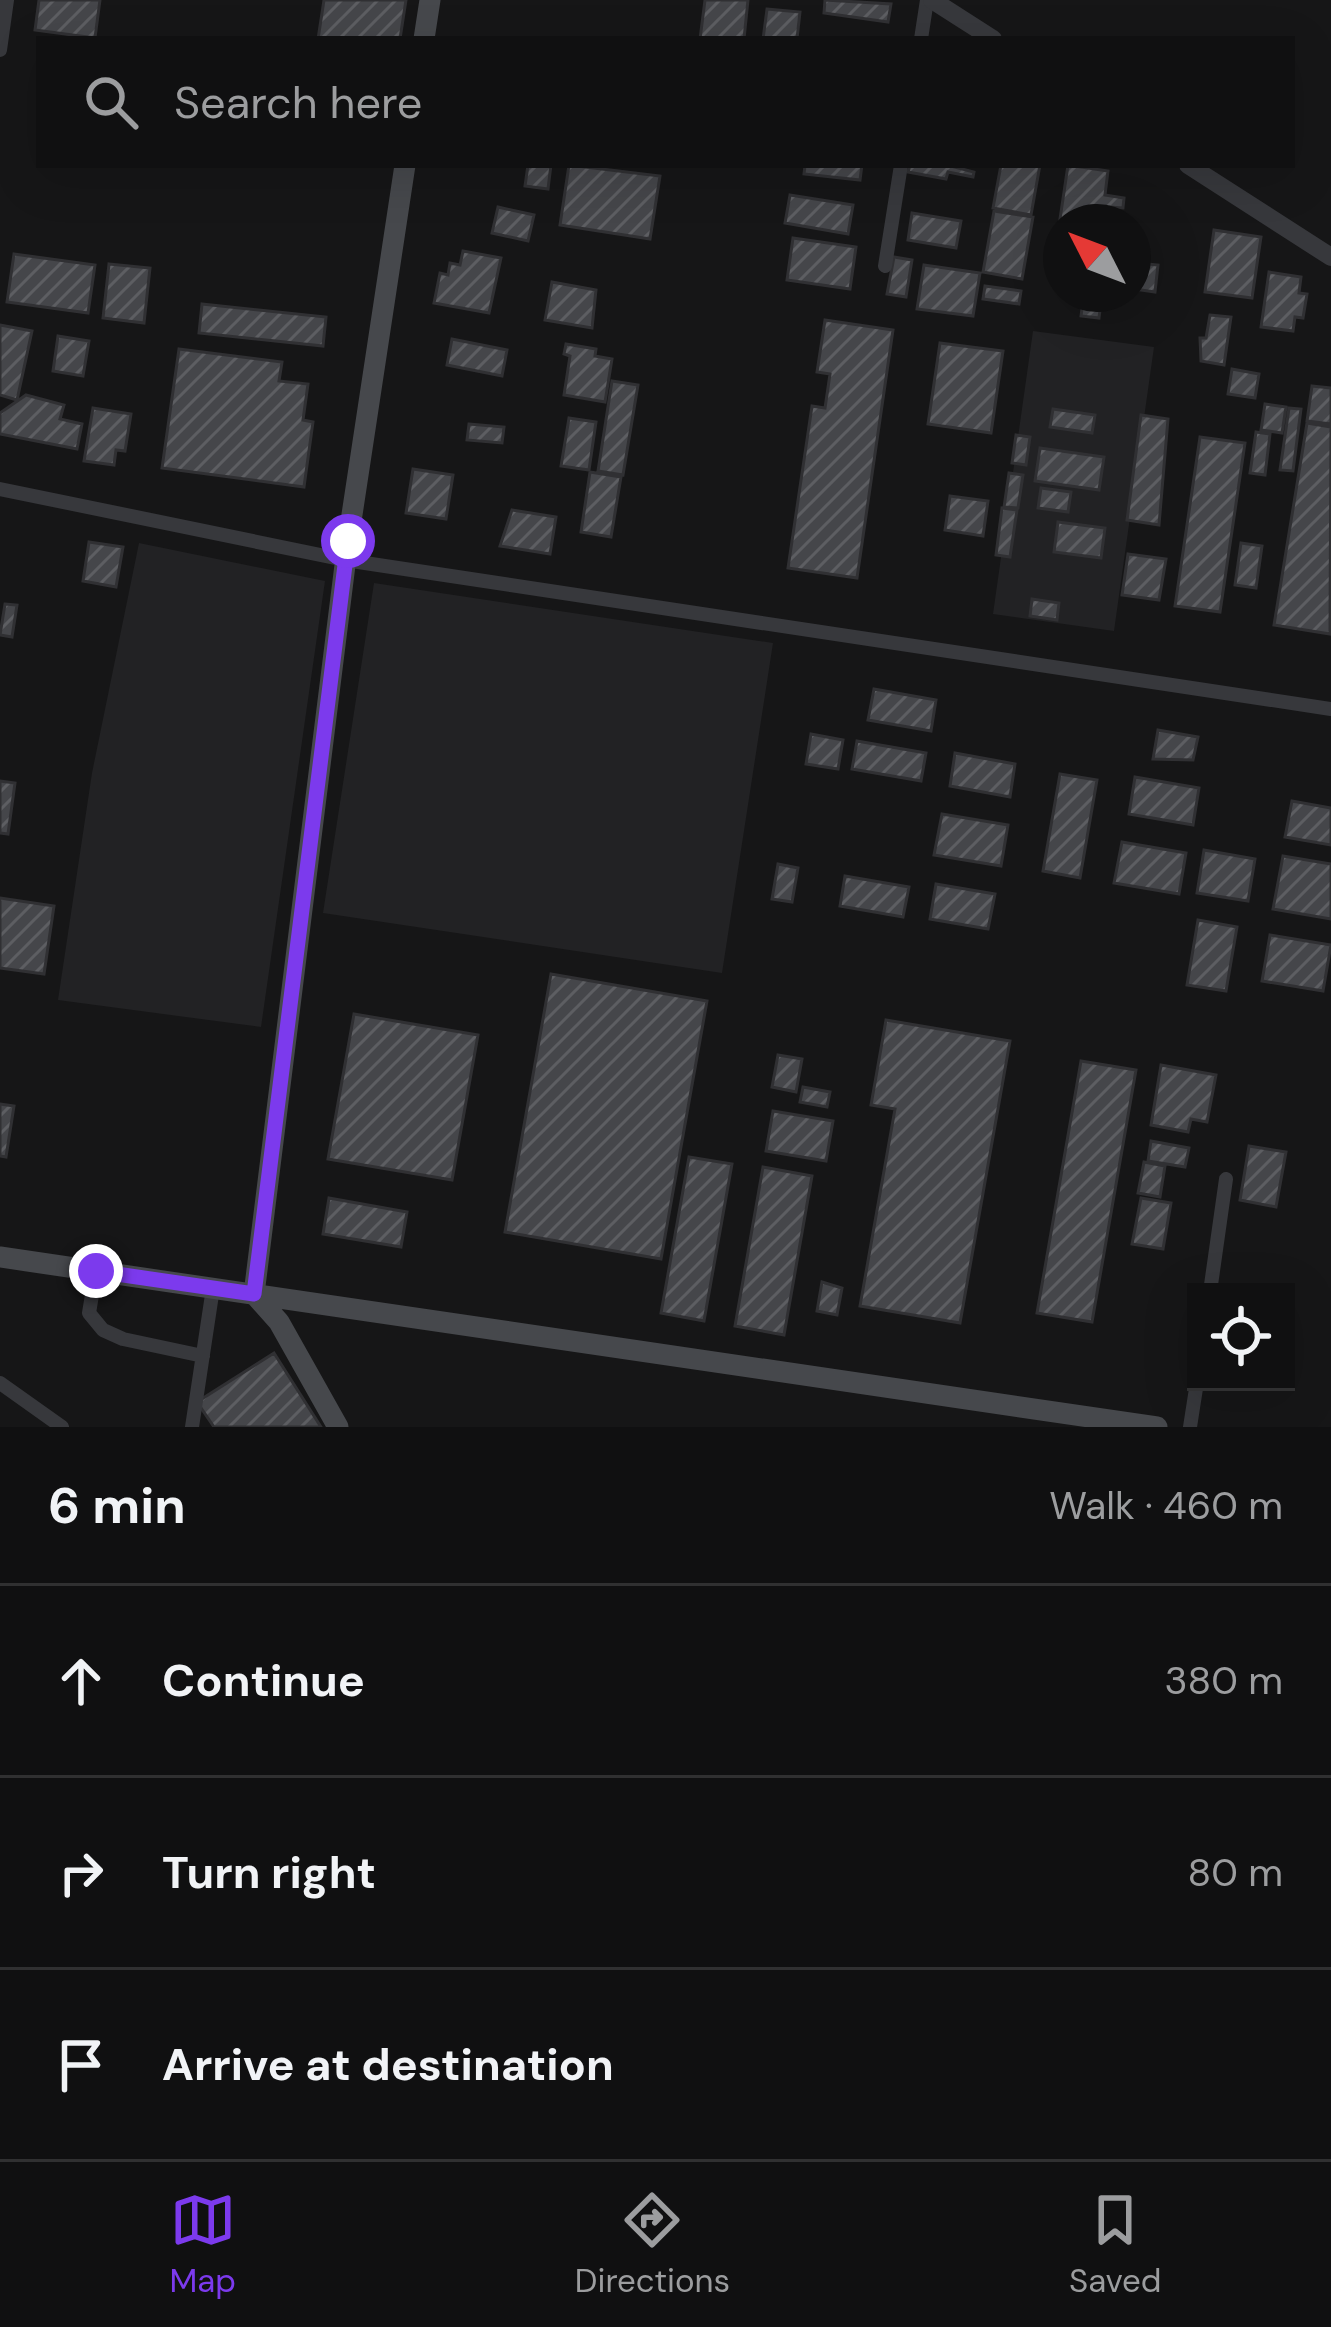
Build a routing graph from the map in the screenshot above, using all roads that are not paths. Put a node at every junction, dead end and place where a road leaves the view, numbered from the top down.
1 (8, 0) edge
2 (430, 0) edge
3 (929, 0) edge
4 (424, 36) edge
5 (922, 36) edge
6 (988, 36) edge
7 (0, 50) edge
8 (405, 168) edge
9 (901, 168) edge
10 (1193, 168) edge
11 (1331, 257) edge
12 (885, 266) dead end
13 (0, 490) edge
14 (345, 560) junction
15 (1331, 709) edge
16 (1226, 1179) dead end
17 (0, 1257) edge
18 (96, 1271) junction
19 (1211, 1283) edge
20 (213, 1288) junction
21 (254, 1294) junction
22 (202, 1356) junction
23 (0, 1382) edge
24 (1196, 1391) edge
25 (1067, 1420) edge
26 (62, 1427) edge
27 (192, 1427) edge
28 (338, 1427) edge
29 (1157, 1427) edge
30 (1190, 1427) edge

1 - 7 street
2 - 4 main road
3 - 5 street
3 - 6 street
8 - 14 main road
9 - 12 street
10 - 11 street
13 - 14 street
14 - 15 street
14 - 21 main road
16 - 19 street
17 - 18 main road
18 - 20 main road
18 - 22 street
20 - 21 main road
20 - 22 street
21 - 25 main road
21 - 28 main road
22 - 27 street
23 - 26 street
24 - 30 street
25 - 29 main road

